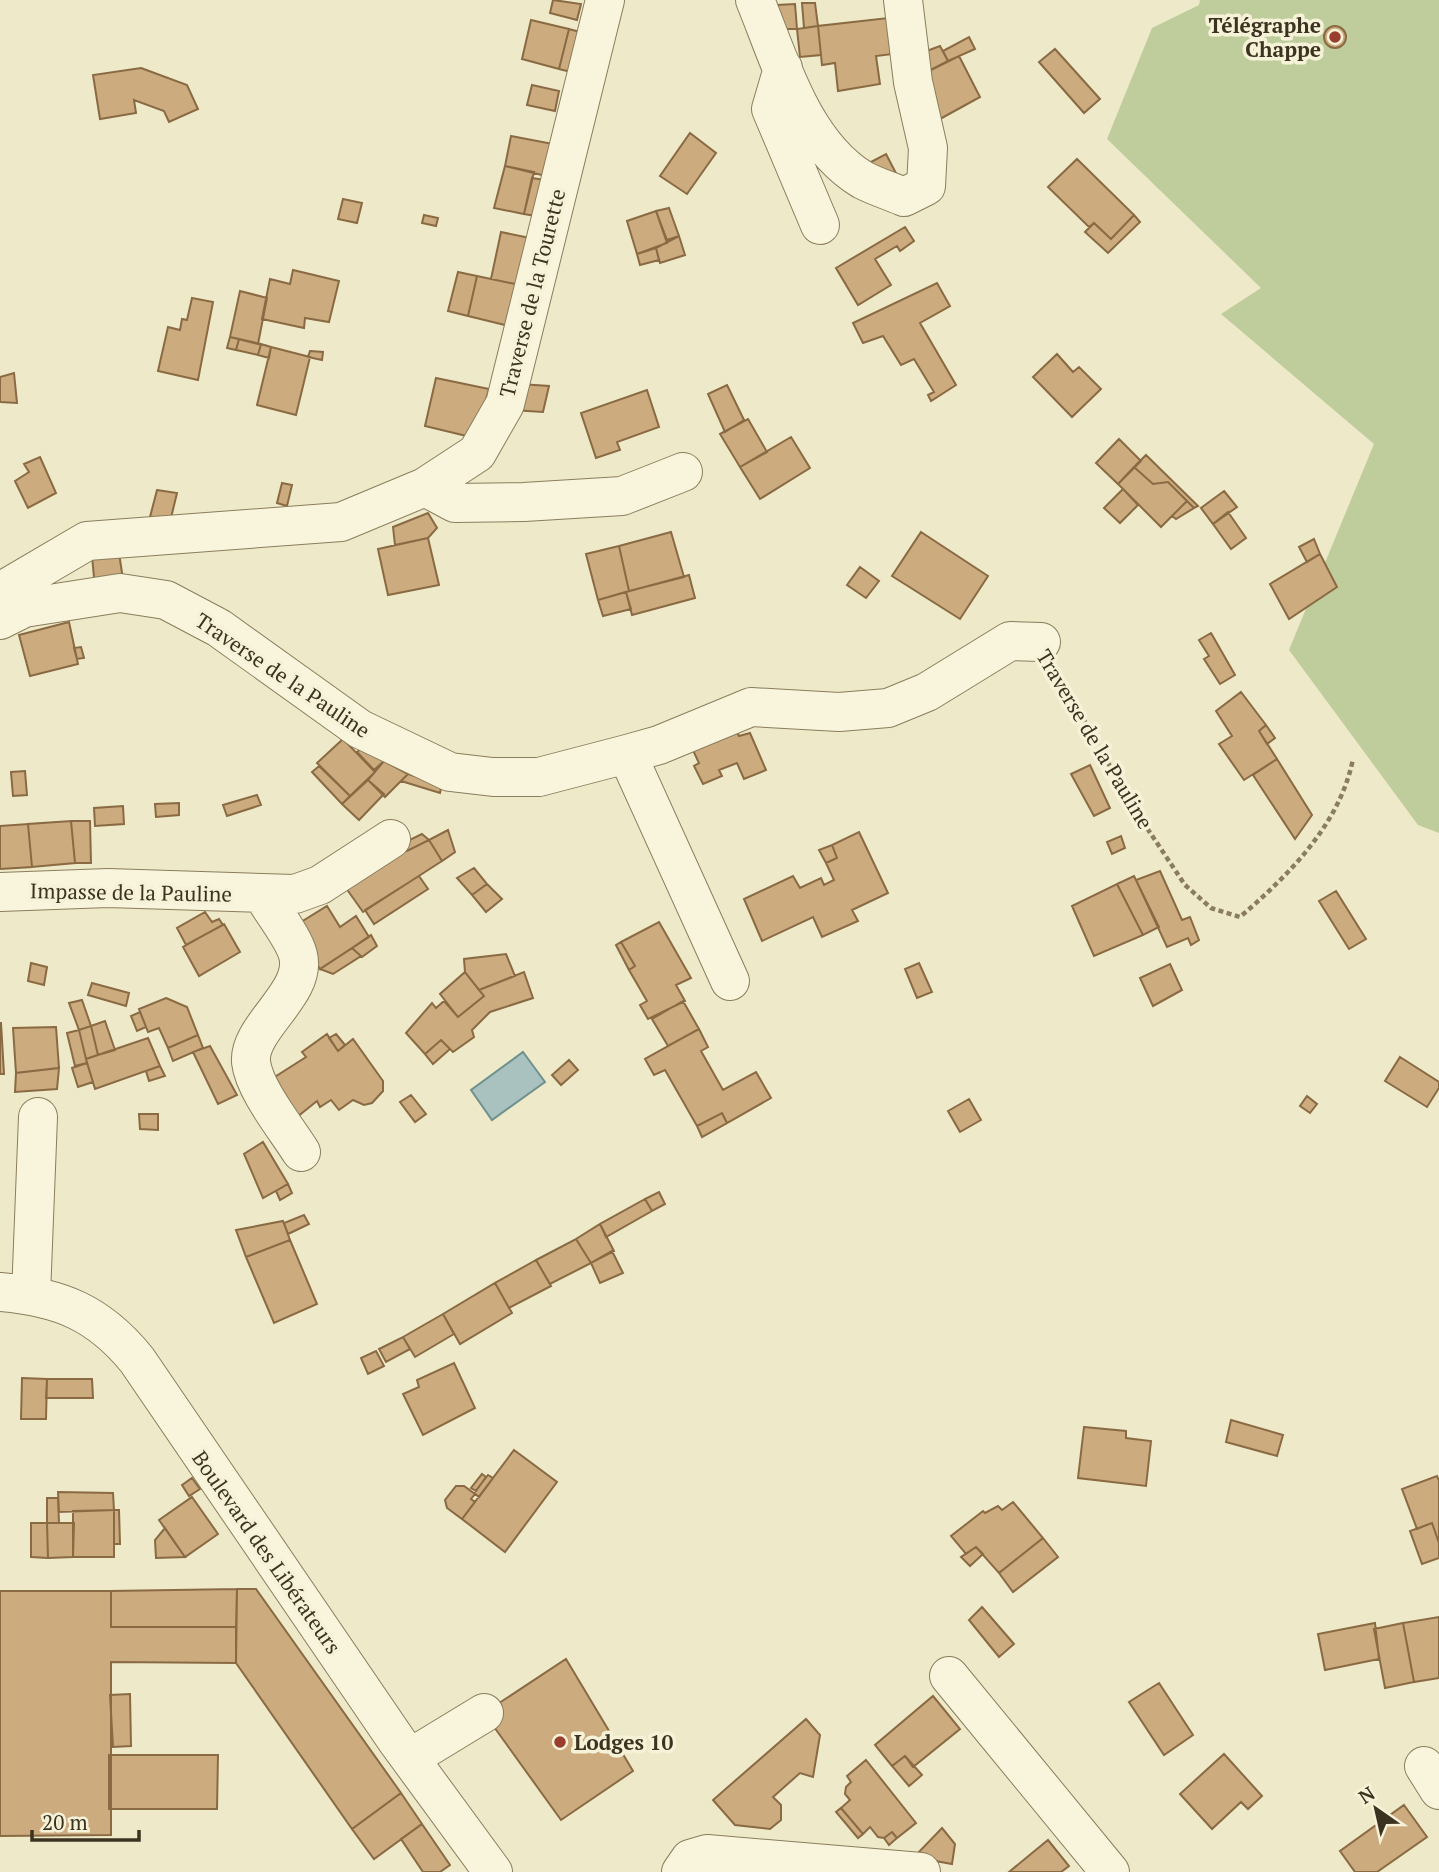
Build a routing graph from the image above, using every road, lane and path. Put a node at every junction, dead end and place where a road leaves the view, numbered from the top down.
1 (605, 0) edge
2 (755, 0) edge
3 (903, 0) edge
4 (783, 68) junction
5 (820, 225) dead end
6 (683, 472) dead end
7 (425, 487) junction
8 (0, 592) edge
9 (0, 620) edge
10 (1041, 642) joint
11 (626, 754) junction
12 (1353, 759) dead end
13 (391, 839) dead end
14 (0, 892) edge
15 (263, 895) junction
16 (730, 981) dead end
17 (38, 1117) dead end
18 (301, 1152) dead end
19 (16, 1293) edge
20 (949, 1676) dead end
21 (484, 1713) dead end
22 (410, 1758) junction
23 (493, 1872) edge
24 (681, 1872) edge
25 (921, 1872) edge
26 (1110, 1872) edge

1 - 7 street, Traverse de la Tourette
2 - 4 street
3 - 4 street
4 - 5 street
6 - 7 street
7 - 8 street, Traverse de la Tourette
9 - 11 street, Traverse de la Pauline
10 - 11 street, Traverse de la Pauline
10 - 12 path, Traverse de la Pauline
11 - 16 street
13 - 15 street, Impasse de la Pauline
14 - 15 street, Impasse de la Pauline
15 - 18 street
17 - 19 street
19 - 22 street, Boulevard des Libérateurs
20 - 26 street
21 - 22 street
22 - 23 street, Boulevard des Libérateurs
24 - 25 street

